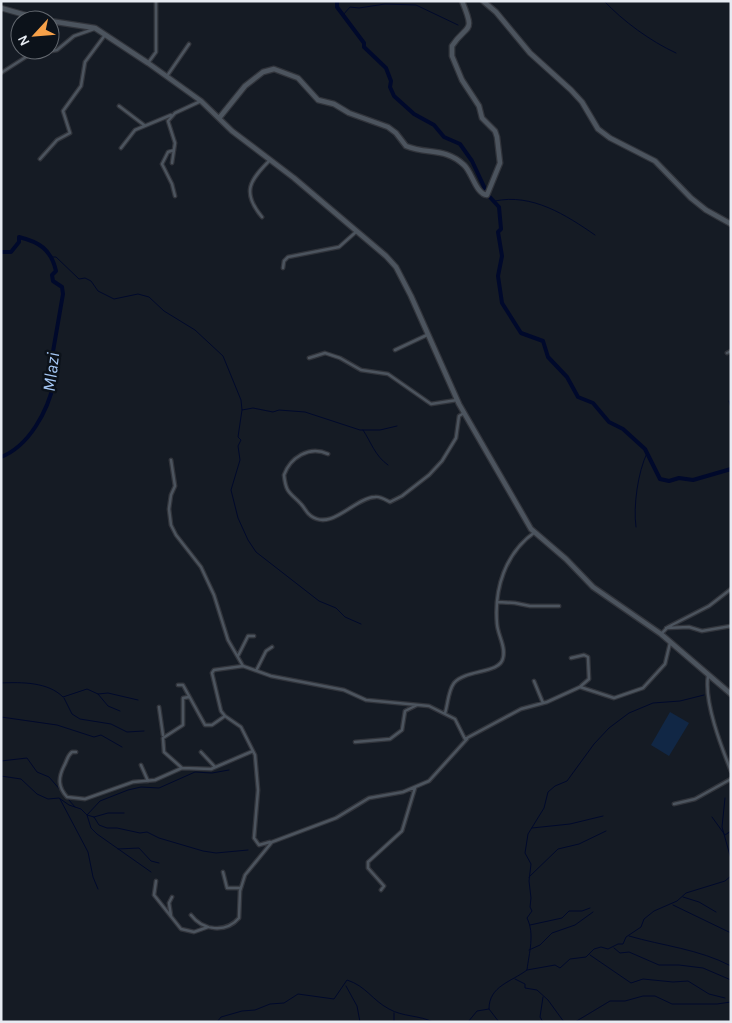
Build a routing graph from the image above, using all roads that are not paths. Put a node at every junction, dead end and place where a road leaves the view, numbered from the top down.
1 (156, 1) edge
2 (462, 1) edge
3 (483, 1) edge
4 (60, 23) edge
5 (95, 28) junction
6 (105, 34) junction
7 (189, 44) dead end
8 (148, 63) junction
9 (1, 73) edge
10 (167, 76) junction
11 (201, 101) junction
12 (119, 106) dead end
13 (172, 115) junction
14 (220, 118) junction
15 (145, 126) junction
16 (121, 148) dead end
17 (174, 150) junction
18 (40, 159) dead end
19 (270, 160) junction
20 (172, 163) dead end
21 (175, 196) dead end
22 (262, 217) dead end
23 (731, 224) edge
24 (358, 230) junction
25 (283, 268) dead end
26 (427, 335) junction
27 (395, 350) dead end
28 (731, 351) edge
29 (727, 353) dead end
30 (309, 358) dead end
31 (457, 400) junction
32 (464, 413) junction
33 (328, 454) dead end
34 (171, 460) dead end
35 (534, 532) junction
36 (731, 589) edge
37 (498, 602) junction
38 (559, 606) dead end
39 (731, 626) edge
40 (665, 628) junction
41 (661, 634) junction
42 (254, 636) dead end
43 (671, 642) junction
44 (272, 647) dead end
45 (238, 656) junction
46 (571, 658) dead end
47 (243, 666) junction
48 (256, 669) junction
49 (708, 673) junction
50 (534, 681) dead end
51 (178, 685) dead end
52 (582, 686) junction
53 (731, 694) edge
54 (189, 697) junction
55 (418, 704) junction
56 (543, 704) junction
57 (159, 707) dead end
58 (445, 714) junction
59 (224, 716) junction
60 (163, 736) junction
61 (469, 738) junction
62 (355, 742) dead end
63 (253, 751) junction
64 (76, 752) dead end
65 (201, 752) dead end
66 (141, 765) dead end
67 (215, 767) junction
68 (182, 768) junction
69 (731, 771) edge
70 (731, 779) edge
71 (148, 781) junction
72 (415, 788) junction
73 (674, 804) dead end
74 (272, 842) junction
75 (223, 872) dead end
76 (156, 880) dead end
77 (240, 888) junction
78 (381, 890) dead end
79 (172, 897) dead end
80 (191, 915) dead end
81 (171, 918) junction
82 (209, 927) junction

1 - 8 street
2 - 14 street
3 - 23 street
4 - 5 street
5 - 6 street
5 - 9 street
6 - 8 street
6 - 18 street
7 - 10 street
8 - 10 street
10 - 11 street
11 - 13 street
11 - 14 street
12 - 15 street
13 - 15 street
13 - 17 street
14 - 19 street
15 - 16 street
17 - 20 street
17 - 21 street
19 - 22 street
19 - 24 street
24 - 25 street
24 - 26 street
26 - 27 street
26 - 31 street
28 - 29 street
30 - 31 street
31 - 32 street
32 - 33 street
32 - 35 street
34 - 45 street
35 - 37 street
35 - 41 street
36 - 40 street
37 - 38 street
37 - 58 street
39 - 40 street
40 - 41 street
41 - 43 street
42 - 45 street
43 - 49 street
43 - 52 street
44 - 48 street
45 - 47 street
46 - 52 street
47 - 48 street
47 - 59 street
48 - 55 street
49 - 53 street
49 - 69 street
50 - 56 street
51 - 54 street
52 - 56 street
54 - 59 street
54 - 60 street
55 - 58 street
55 - 62 street
56 - 61 street
57 - 60 street
58 - 61 street
59 - 63 street
60 - 68 street
61 - 72 street
63 - 67 street
63 - 74 street
64 - 71 street
65 - 67 street
66 - 71 street
67 - 68 street
68 - 71 street
70 - 73 street
72 - 74 street
72 - 78 street
74 - 77 street
75 - 77 street
76 - 81 street
77 - 82 street
79 - 81 street
80 - 82 street
81 - 82 street

